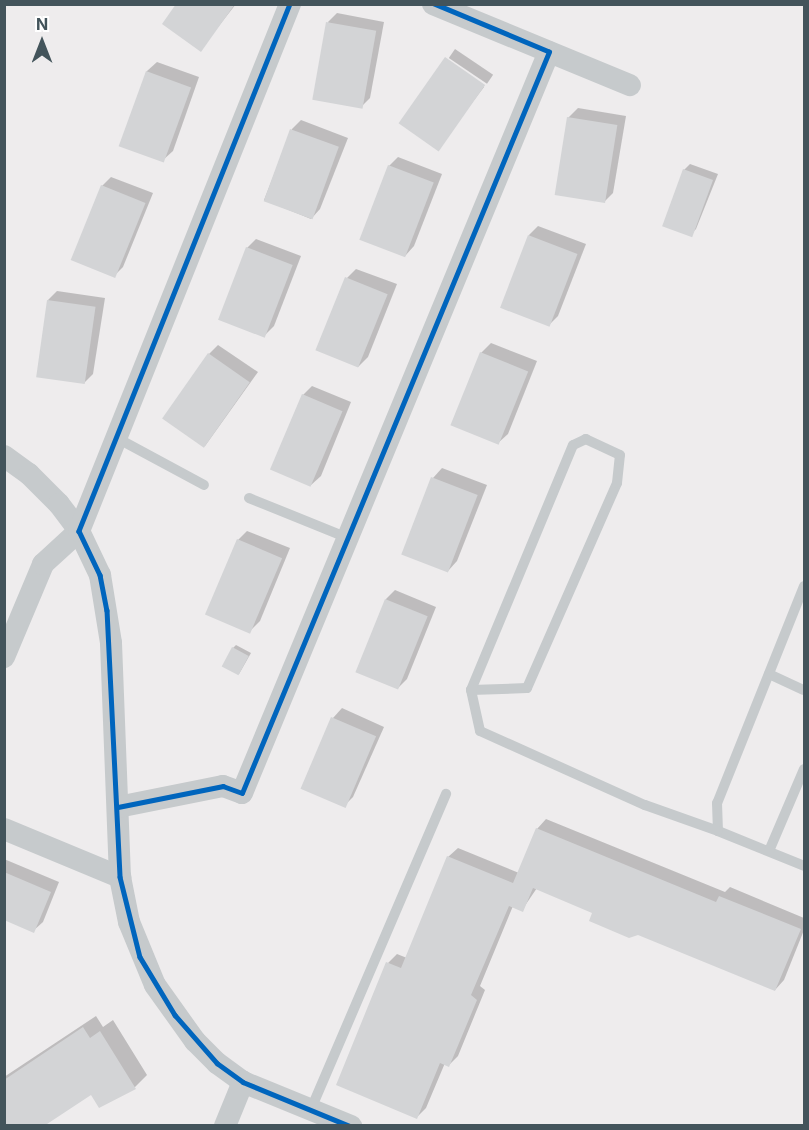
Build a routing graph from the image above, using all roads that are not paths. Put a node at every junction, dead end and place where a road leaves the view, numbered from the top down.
1 (291, 4) edge
2 (433, 4) edge
3 (549, 52) junction
4 (630, 85) dead end
5 (115, 437) junction
6 (4, 456) edge
7 (204, 485) dead end
8 (249, 498) dead end
9 (79, 531) junction
10 (348, 538) junction
11 (804, 586) edge
12 (4, 657) edge
13 (769, 674) junction
14 (471, 690) junction
15 (804, 690) edge
16 (804, 769) edge
17 (446, 794) dead end
18 (118, 807) junction
19 (4, 829) edge
20 (718, 831) junction
21 (769, 851) junction
22 (804, 866) edge
23 (120, 877) junction
24 (243, 1082) junction
25 (311, 1109) junction
26 (225, 1125) edge
27 (351, 1125) edge

1 - 5 street
2 - 3 street
3 - 4 street
3 - 10 street
5 - 7 lane
5 - 9 street
6 - 9 street
8 - 10 lane
9 - 12 street
9 - 18 street
10 - 18 street
11 - 13 lane
13 - 15 lane
13 - 20 lane
14 - 14 lane
14 - 20 lane
16 - 21 lane
17 - 25 lane
18 - 23 street
19 - 23 street
20 - 21 lane
21 - 22 lane
23 - 24 street
24 - 25 street
24 - 26 street
25 - 27 street

